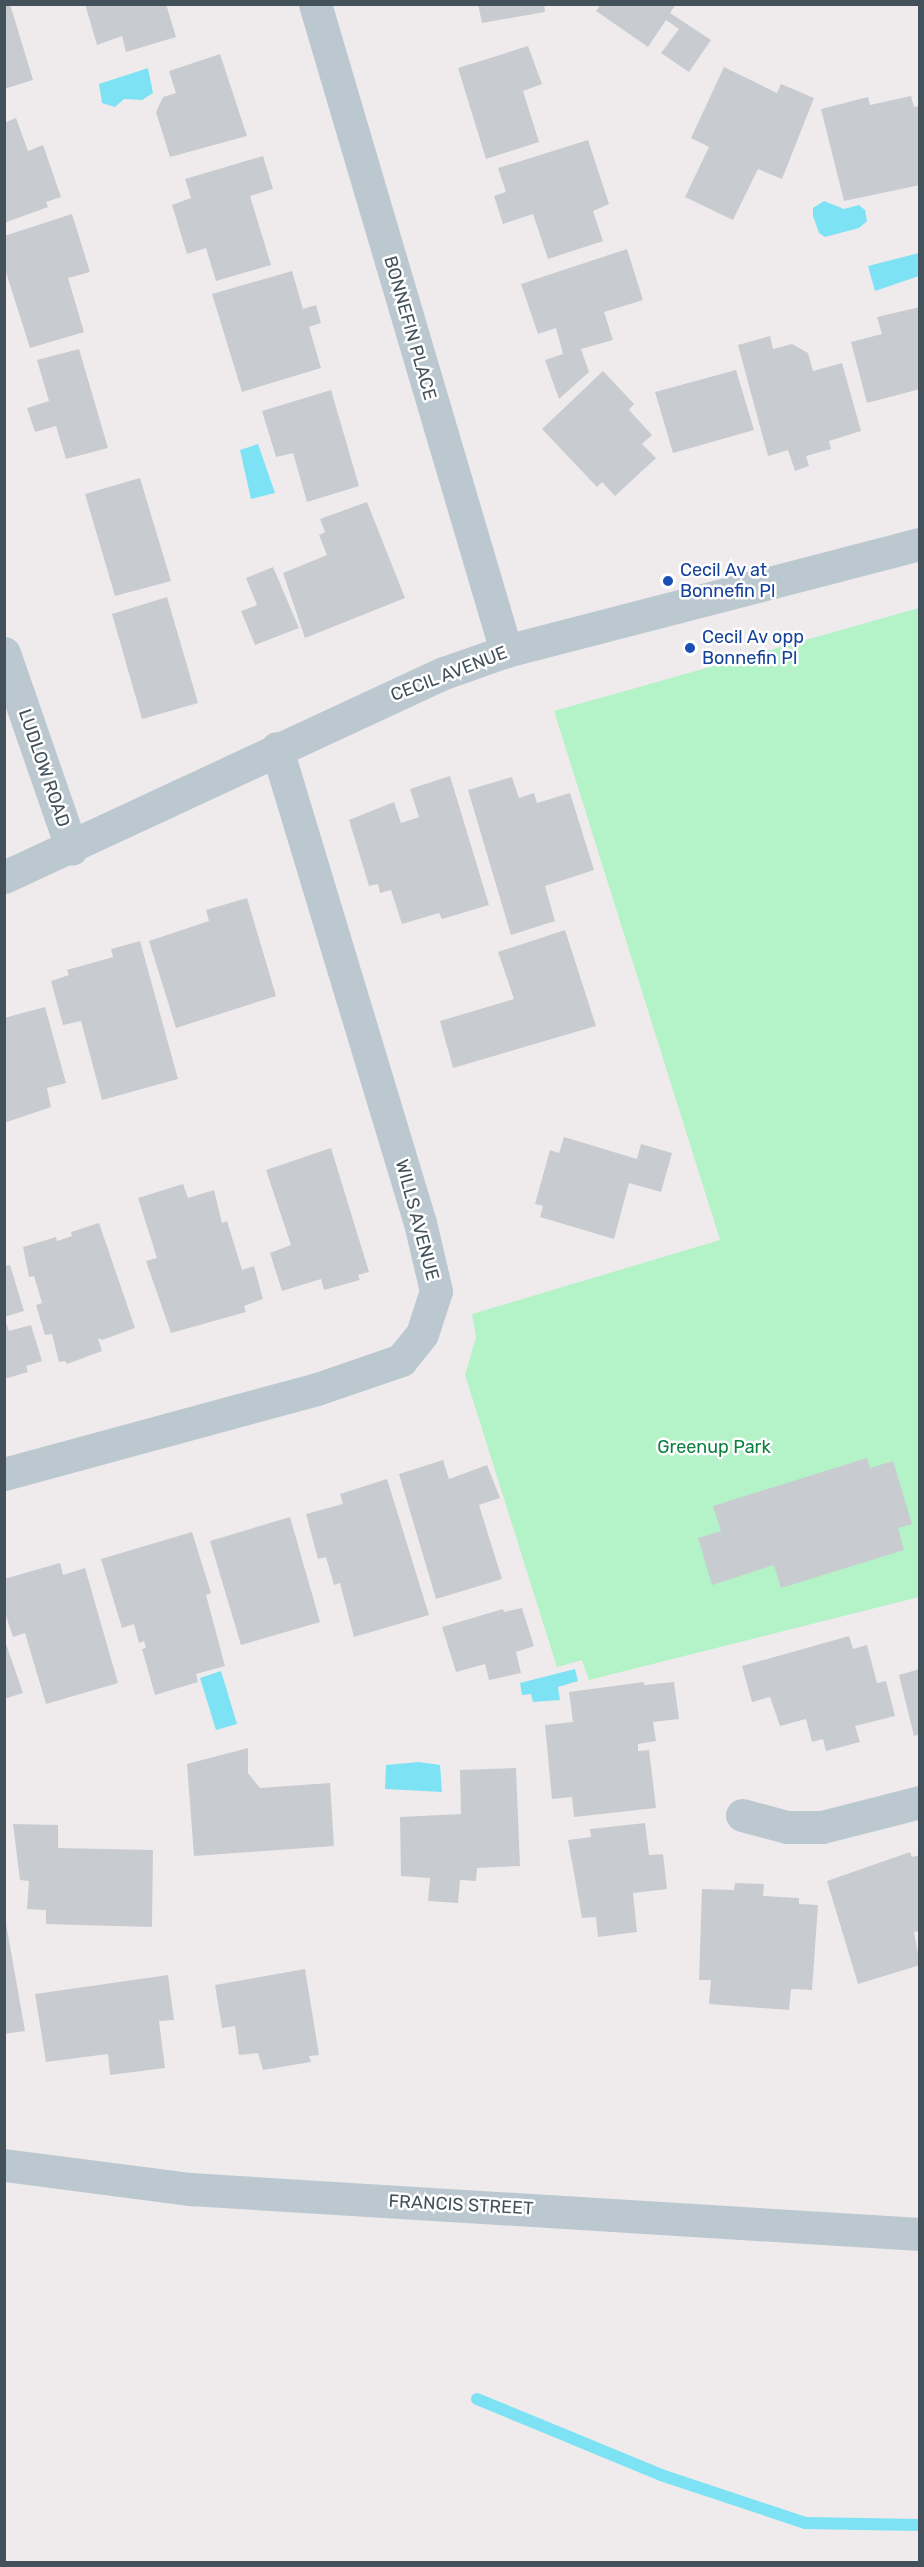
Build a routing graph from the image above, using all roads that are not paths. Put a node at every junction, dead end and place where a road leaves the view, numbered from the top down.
1 (315, 4) edge
2 (920, 544) edge
3 (506, 651) junction
4 (4, 653) edge
5 (277, 748) junction
6 (72, 849) junction
7 (4, 877) edge
8 (4, 1474) edge
9 (920, 1802) edge
10 (742, 1815) dead end
11 (4, 2165) edge
12 (920, 2235) edge

1 - 3 street, BONNEFIN PLACE
2 - 3 street, CECIL AVENUE
3 - 5 street, CECIL AVENUE
4 - 6 street, LUDLOW ROAD
5 - 6 street, CECIL AVENUE
5 - 8 street, WILLS AVENUE
6 - 7 street, CECIL AVENUE
9 - 10 street
11 - 12 street, FRANCIS STREET

